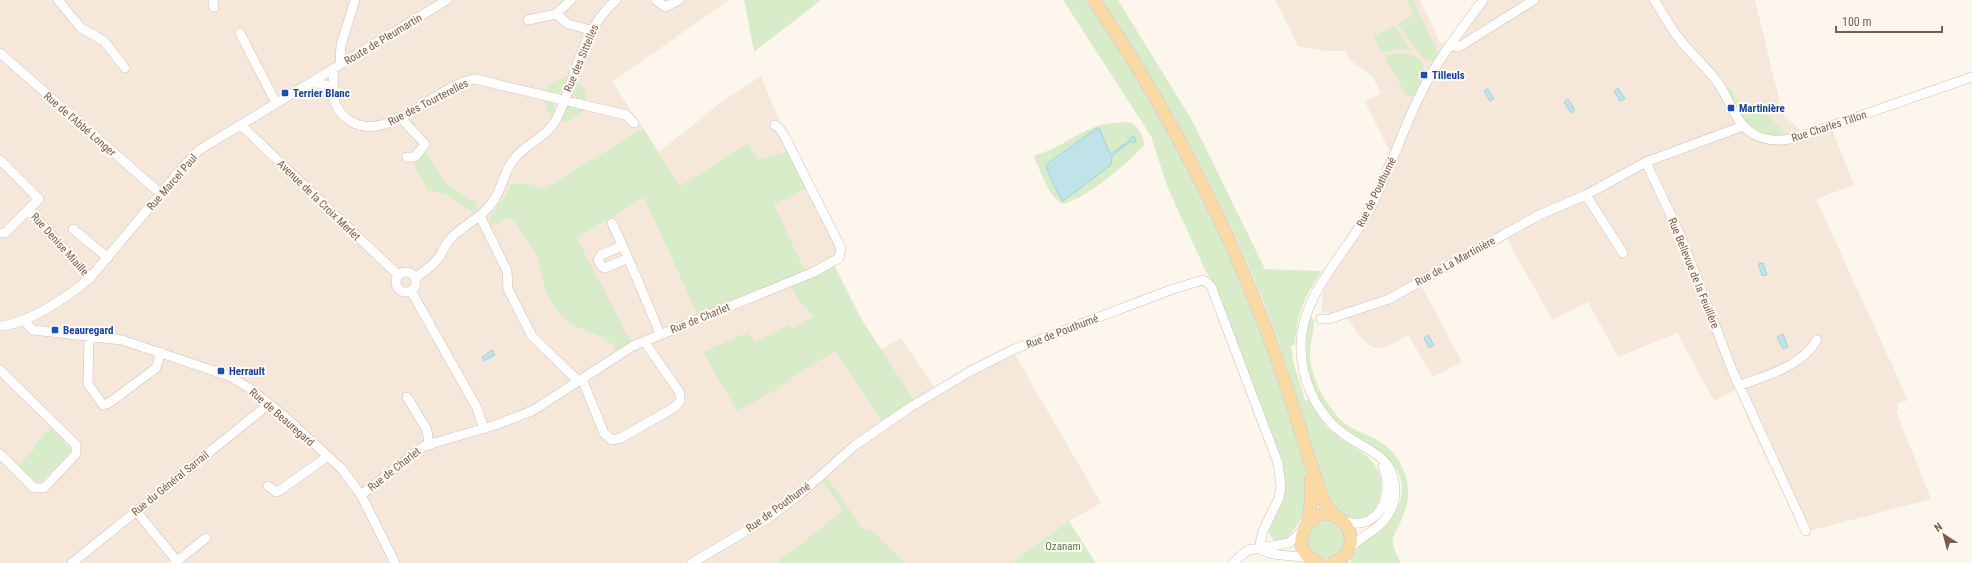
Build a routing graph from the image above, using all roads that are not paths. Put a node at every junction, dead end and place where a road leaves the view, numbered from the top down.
1 (58, 0) edge
2 (355, 0) edge
3 (447, 0) edge
4 (571, 0) edge
5 (616, 0) edge
6 (656, 0) edge
7 (679, 0) edge
8 (1094, 0) edge
9 (1483, 0) edge
10 (1534, 0) edge
11 (1654, 0) edge
12 (556, 14) junction
13 (528, 20) dead end
14 (591, 30) junction
15 (240, 34) dead end
16 (1451, 45) junction
17 (0, 53) edge
18 (336, 67) junction
19 (125, 68) dead end
20 (1972, 77) edge
21 (312, 82) junction
22 (332, 88) junction
23 (564, 99) junction
24 (276, 103) junction
25 (400, 117) junction
26 (634, 123) dead end
27 (241, 125) junction
28 (775, 125) dead end
29 (1743, 126) junction
30 (407, 157) dead end
31 (0, 160) edge
32 (1646, 162) junction
33 (160, 194) junction
34 (1586, 195) junction
35 (29, 210) junction
36 (480, 216) junction
37 (612, 222) dead end
38 (73, 229) dead end
39 (0, 233) edge
40 (622, 246) junction
41 (1623, 254) dead end
42 (108, 258) junction
43 (628, 258) junction
44 (398, 275) junction
45 (90, 278) junction
46 (415, 278) junction
47 (411, 291) junction
48 (1321, 319) dead end
49 (23, 320) junction
50 (0, 326) edge
51 (660, 334) junction
52 (89, 335) junction
53 (1817, 340) dead end
54 (644, 341) junction
55 (161, 352) junction
56 (0, 370) edge
57 (580, 380) junction
58 (1739, 386) junction
59 (407, 397) dead end
60 (269, 404) junction
61 (484, 429) junction
62 (429, 445) junction
63 (1372, 453) junction
64 (0, 454) edge
65 (328, 456) junction
66 (1310, 462) junction
67 (268, 486) dead end
68 (361, 495) junction
69 (136, 511) junction
70 (1339, 519) junction
71 (1306, 526) junction
72 (1806, 532) dead end
73 (206, 538) dead end
74 (1259, 548) junction
75 (1347, 555) edge
76 (176, 562) edge
77 (1316, 562) edge
78 (72, 563) edge
79 (395, 563) edge
80 (692, 563) edge
81 (1233, 563) edge
82 (1333, 563) edge

1 - 19 street
2 - 18 street, Rue des Tourterelles
3 - 18 street, Route de Pleumartin
4 - 12 street
5 - 14 street, Rue des Sittelles
6 - 7 street
8 - 66 main road
9 - 16 street, Rue de Pouthumé
10 - 16 street
11 - 29 street, Rue Charles Tillon
12 - 13 street
12 - 14 street
14 - 23 street, Rue des Sittelles
15 - 24 street
16 - 63 street, Rue de Pouthumé
17 - 33 street, Rue de l’Abbé Longer
18 - 21 street, Rue Marcel Paul
18 - 22 street, Rue des Tourterelles
20 - 29 street, Rue Charles Tillon
21 - 22 street
21 - 24 street, Rue Marcel Paul
22 - 25 street, Rue des Tourterelles
23 - 25 street, Rue des Tourterelles
23 - 26 street, Rue des Tourterelles
23 - 36 street, Rue des Sittelles
24 - 27 street, Rue Marcel Paul
25 - 30 street
27 - 33 street, Rue Marcel Paul
27 - 44 street, Avenue de la Croix Merlet
28 - 51 street, Rue de Charlet
29 - 32 street, Rue de La Martinière
31 - 35 street, Rue Denise Miaille
32 - 34 street, Rue de La Martinière
32 - 58 street, Rue Bellevue de la Feuillère
33 - 42 street, Rue Marcel Paul
34 - 41 street
34 - 48 street, Rue de La Martinière
35 - 39 street, Rue Denise Miaille
35 - 45 street, Rue Denise Miaille
36 - 46 street, Rue des Sittelles
36 - 57 street
37 - 40 street
38 - 42 street
40 - 43 street
40 - 43 street
42 - 45 street, Rue Marcel Paul
43 - 51 street
44 - 46 street
44 - 47 street
45 - 49 street, Rue Marcel Paul
46 - 47 street
47 - 61 street
49 - 50 street, Rue Marcel Paul
49 - 52 street, Rue de Beauregard
51 - 54 street, Rue de Charlet
52 - 55 street, Rue de Beauregard
52 - 55 street
53 - 58 street
54 - 57 street, Rue de Charlet
54 - 57 street
55 - 60 street, Rue de Beauregard
56 - 64 street
57 - 61 street, Rue de Charlet
58 - 72 street, Rue Bellevue de la Feuillère
59 - 62 street, Rue de Charlet
60 - 65 street, Rue de Beauregard
60 - 69 street, Rue du Général Sarrail
61 - 62 street, Rue de Charlet
62 - 68 street, Rue de Charlet
63 - 70 street, Rue de Pouthumé
63 - 75 street, Rue de Pouthumé
65 - 67 street
65 - 68 street, Rue de Beauregard
66 - 70 main road
66 - 71 main road
68 - 79 street, Rue de Beauregard
69 - 76 street
69 - 78 street, Rue du Général Sarrail
70 - 71 main road
70 - 75 main road
71 - 74 street
71 - 77 main road
73 - 76 street
74 - 77 street
74 - 80 street, Rue de Pouthumé
74 - 81 street
75 - 82 main road

